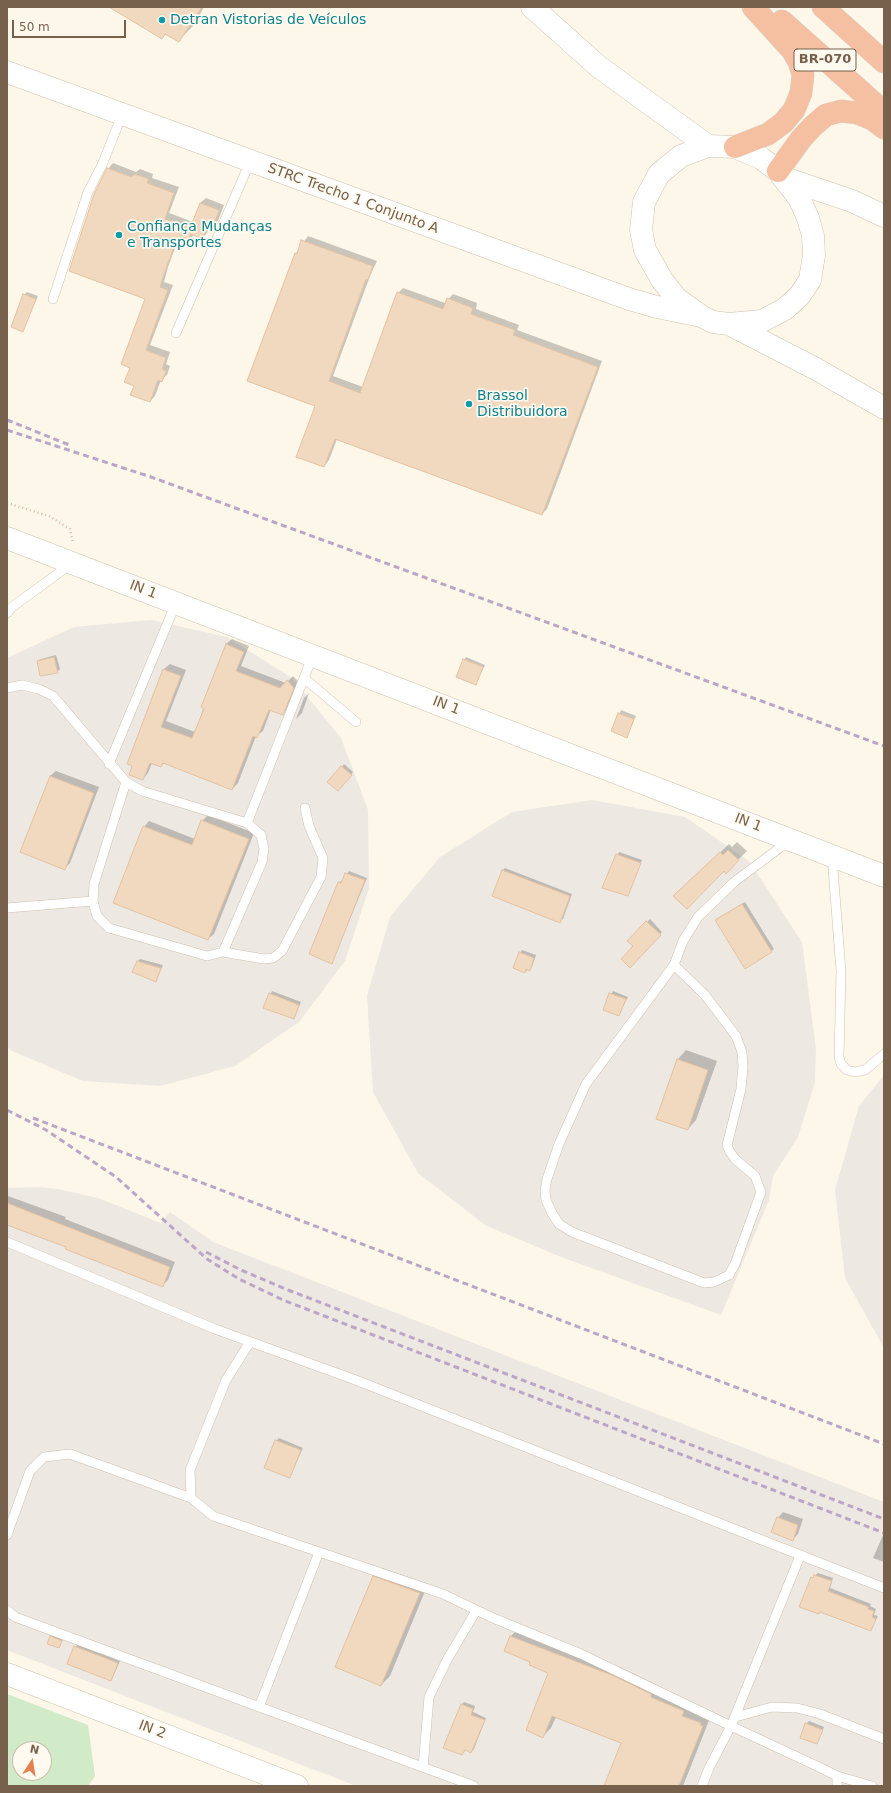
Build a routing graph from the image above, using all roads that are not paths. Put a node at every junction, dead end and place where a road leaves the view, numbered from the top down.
1 (532, 7) edge
2 (753, 7) edge
3 (766, 7) edge
4 (823, 7) edge
5 (884, 62) edge
6 (7, 72) edge
7 (884, 112) edge
8 (122, 115) junction
9 (884, 128) edge
10 (708, 146) junction
11 (735, 147) junction
12 (250, 162) junction
13 (781, 174) junction
14 (884, 216) edge
15 (53, 299) dead end
16 (701, 316) junction
17 (729, 324) junction
18 (176, 333) dead end
19 (884, 408) edge
20 (7, 538) edge
21 (73, 563) junction
22 (176, 603) junction
23 (7, 613) edge
24 (313, 655) junction
25 (304, 678) junction
26 (7, 688) edge
27 (356, 722) dead end
28 (109, 764) junction
29 (126, 782) junction
30 (305, 808) dead end
31 (247, 823) junction
32 (790, 840) junction
33 (832, 856) junction
34 (884, 876) edge
35 (93, 901) junction
36 (7, 908) edge
37 (223, 952) junction
38 (674, 965) junction
39 (884, 1054) edge
40 (7, 1242) edge
41 (250, 1342) junction
42 (191, 1498) junction
43 (7, 1535) edge
44 (319, 1552) junction
45 (800, 1556) junction
46 (884, 1588) edge
47 (7, 1610) edge
48 (476, 1611) junction
49 (7, 1674) edge
50 (259, 1707) junction
51 (735, 1717) junction
52 (731, 1726) junction
53 (884, 1739) edge
54 (423, 1767) junction
55 (837, 1776) junction
56 (297, 1786) edge
57 (474, 1786) edge
58 (702, 1786) edge
59 (837, 1786) edge
60 (872, 1786) edge

1 - 10 main road
2 - 11 highway
3 - 7 highway, BR-070
4 - 5 highway, BR-070
6 - 8 main road, STRC Trecho 1 Conjunto A
8 - 12 main road, STRC Trecho 1 Conjunto A
8 - 15 lane
9 - 13 highway
10 - 11 main road
10 - 16 main road
11 - 13 main road
12 - 16 main road, STRC Trecho 1 Conjunto A
12 - 18 lane
13 - 14 main road
13 - 17 main road
16 - 17 main road
17 - 19 main road
20 - 21 main road, IN 1
21 - 22 main road, IN 1
21 - 23 lane
22 - 24 main road, IN 1
22 - 28 lane
24 - 25 lane
24 - 32 main road, IN 1
25 - 27 lane
25 - 31 lane
26 - 28 lane
28 - 29 lane
29 - 31 lane
29 - 35 lane
30 - 37 lane
31 - 37 lane
32 - 33 main road, IN 1
32 - 38 lane
33 - 34 main road, IN 1
33 - 39 lane
35 - 36 lane
35 - 37 lane
38 - 38 lane
40 - 41 lane
41 - 42 lane
41 - 45 lane
42 - 43 lane
42 - 44 lane
44 - 48 lane
44 - 50 lane
45 - 46 lane
45 - 51 lane
47 - 50 lane
48 - 52 lane
48 - 54 lane
49 - 56 main road, IN 2
50 - 54 lane
51 - 52 lane
51 - 53 lane
52 - 55 lane
52 - 58 lane
54 - 57 lane
55 - 59 lane
55 - 60 lane

